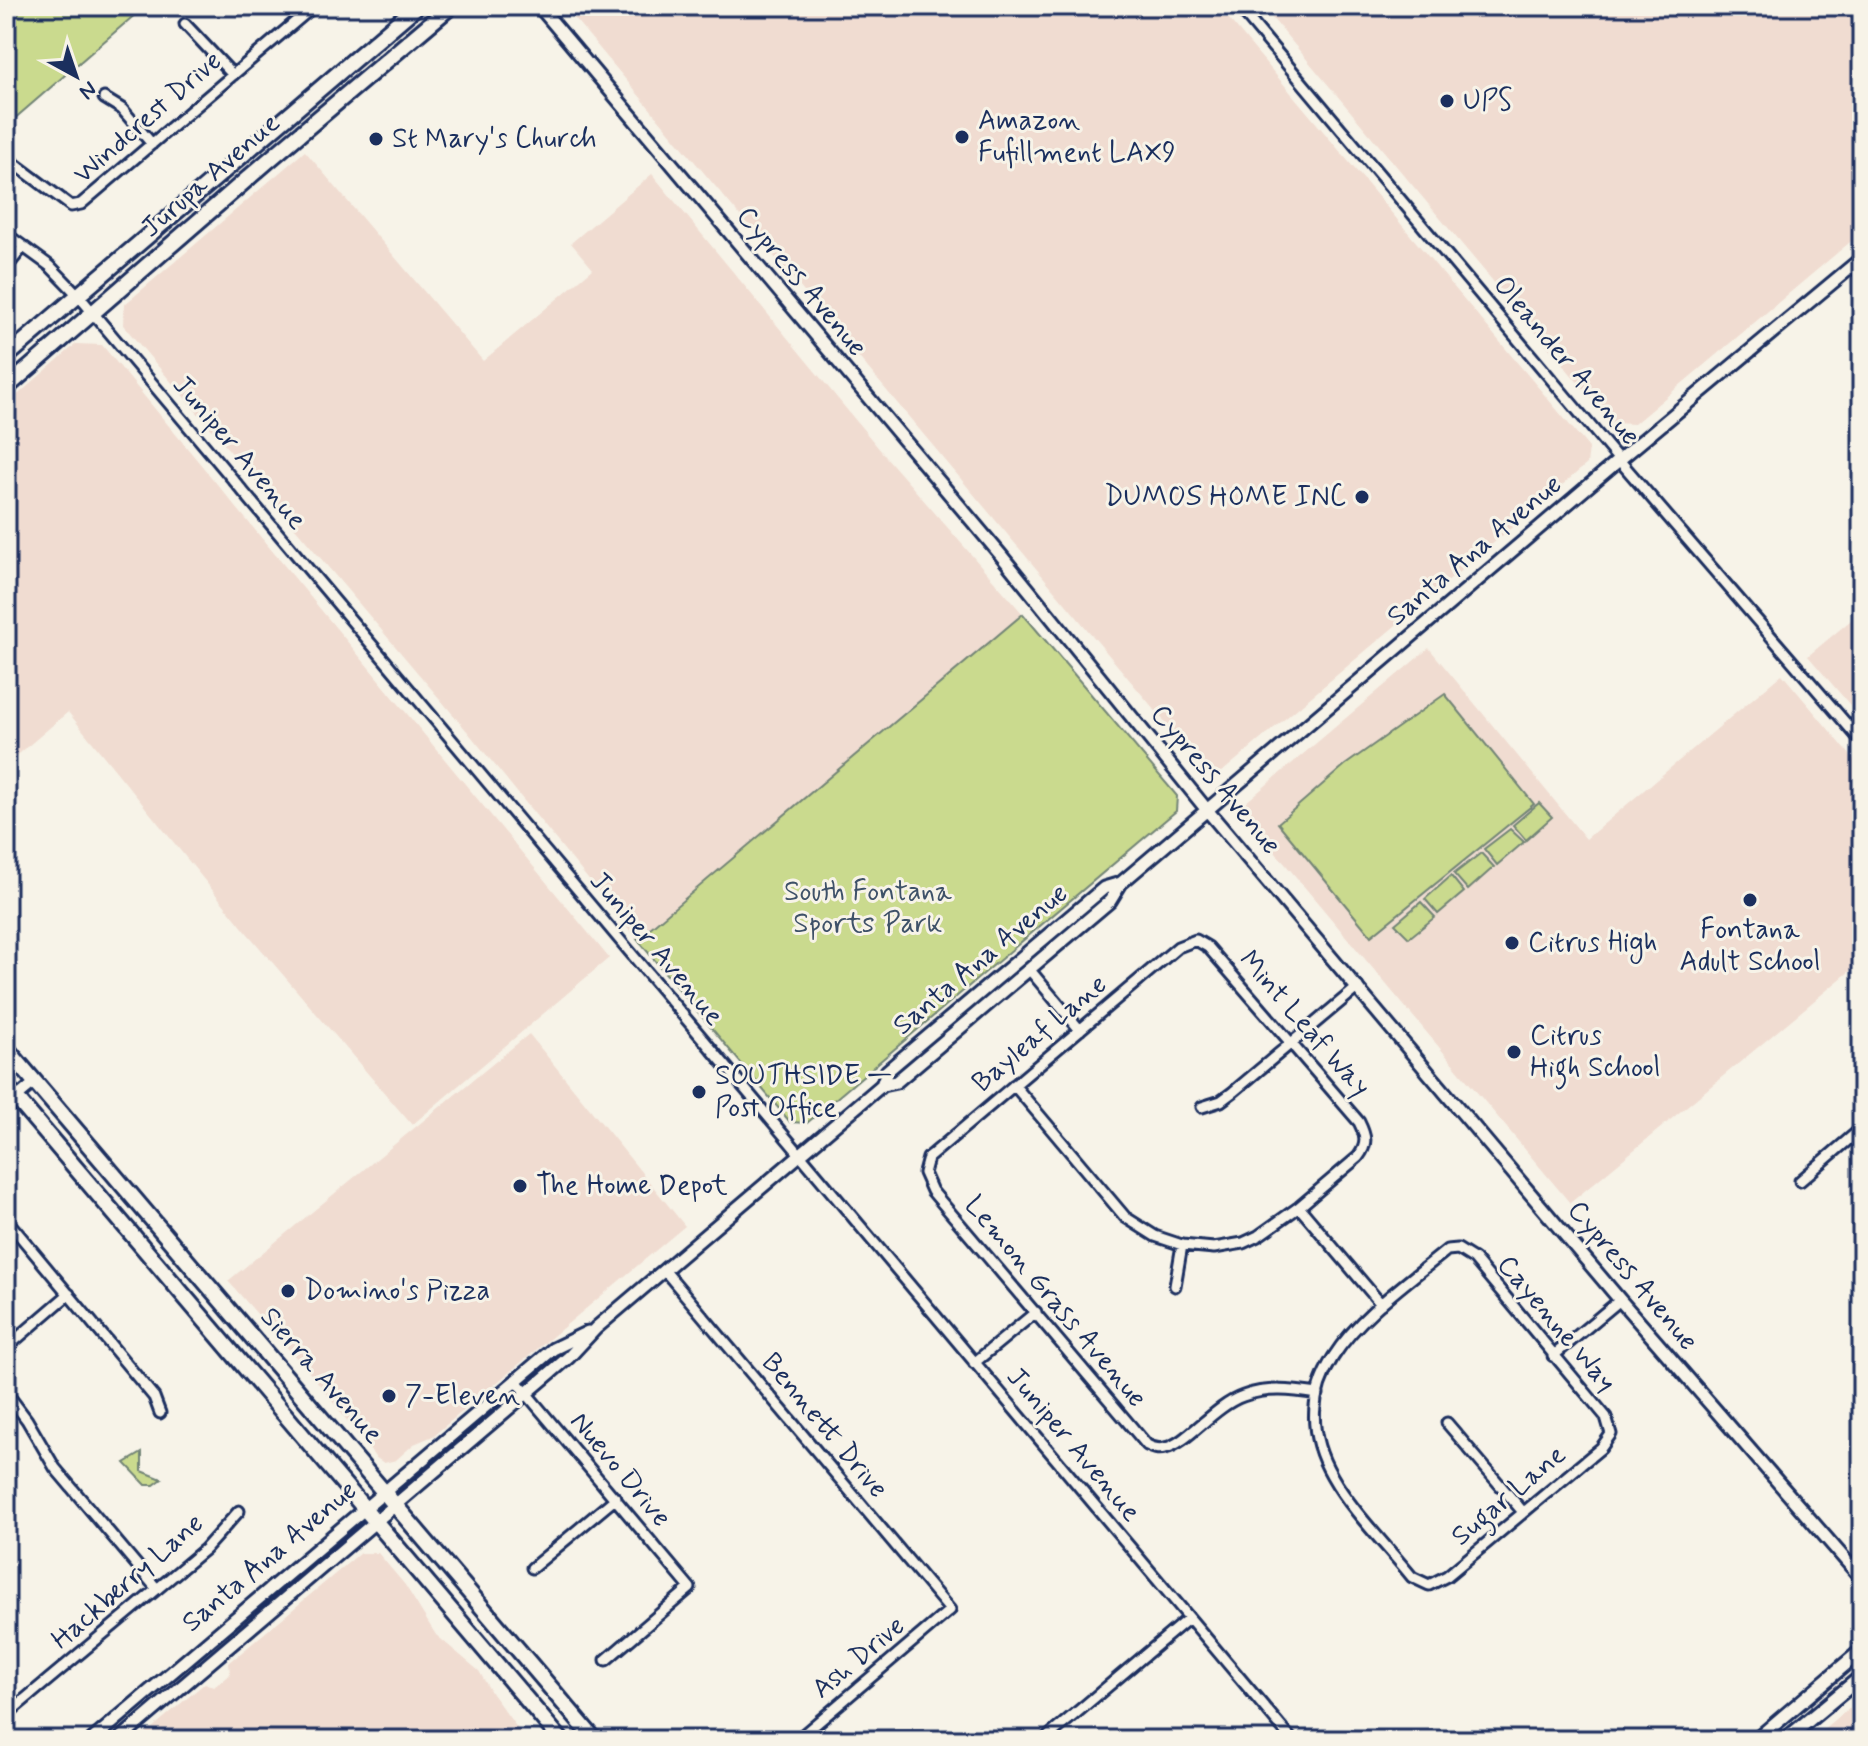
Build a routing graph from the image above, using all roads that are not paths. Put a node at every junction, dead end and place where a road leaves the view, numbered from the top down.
1 (314, 6) edge
2 (417, 6) edge
3 (451, 6) edge
4 (539, 6) edge
5 (1238, 6) edge
6 (185, 24) dead end
7 (233, 75) junction
8 (104, 98) dead end
9 (152, 144) junction
10 (6, 170) edge
11 (6, 234) edge
12 (23, 247) junction
13 (1862, 258) edge
14 (6, 268) edge
15 (78, 295) junction
16 (93, 312) junction
17 (6, 357) edge
18 (6, 388) edge
19 (1619, 460) junction
20 (1862, 742) edge
21 (1207, 810) junction
22 (1121, 883) junction
23 (1196, 940) joint
24 (1029, 969) junction
25 (1358, 987) junction
26 (1080, 1030) junction
27 (1292, 1042) junction
28 (6, 1048) edge
29 (35, 1082) junction
30 (882, 1085) junction
31 (1014, 1085) junction
32 (6, 1086) edge
33 (11, 1102) edge
34 (1202, 1107) dead end
35 (1862, 1128) edge
36 (800, 1156) junction
37 (924, 1173) joint
38 (1800, 1181) dead end
39 (1299, 1207) junction
40 (6, 1219) edge
41 (1182, 1245) junction
42 (665, 1271) junction
43 (1175, 1286) dead end
44 (69, 1294) junction
45 (1620, 1300) junction
46 (1381, 1304) junction
47 (1036, 1312) junction
48 (596, 1328) junction
49 (6, 1348) edge
50 (1553, 1356) junction
51 (974, 1363) junction
52 (516, 1381) junction
53 (6, 1392) edge
54 (527, 1393) junction
55 (1318, 1394) junction
56 (160, 1413) dead end
57 (1447, 1423) dead end
58 (1611, 1434) joint
59 (385, 1491) junction
60 (616, 1498) junction
61 (396, 1504) junction
62 (364, 1509) junction
63 (239, 1511) dead end
64 (1523, 1512) junction
65 (376, 1522) junction
66 (532, 1568) dead end
67 (1862, 1579) edge
68 (157, 1589) junction
69 (950, 1610) joint
70 (1189, 1618) junction
71 (1862, 1650) edge
72 (606, 1660) dead end
73 (1862, 1676) edge
74 (6, 1715) edge
75 (92, 1740) edge
76 (119, 1740) edge
77 (561, 1740) edge
78 (595, 1740) edge
79 (797, 1740) edge
80 (1044, 1740) edge
81 (1292, 1740) edge
82 (1756, 1740) edge
83 (1785, 1740) edge

1 - 7 street, Windcrest Drive
2 - 15 main road, Jurupa Avenue
3 - 16 main road, Jurupa Avenue
4 - 21 street, Cypress Avenue
5 - 19 street, Oleander Avenue
6 - 7 street
7 - 9 street, Windcrest Drive
8 - 9 street
9 - 10 street, Windcrest Drive
11 - 12 street, Juniper Avenue
12 - 14 street
12 - 15 street, Juniper Avenue
13 - 19 street, Santa Ana Avenue
15 - 16 street, Juniper Avenue
15 - 17 main road, Jurupa Avenue
16 - 18 main road, Jurupa Avenue
16 - 36 street, Juniper Avenue
19 - 20 street, Oleander Avenue
19 - 21 street, Santa Ana Avenue
21 - 22 street, Santa Ana Avenue
21 - 25 street, Cypress Avenue
22 - 24 street, Santa Ana Avenue
22 - 30 street, Santa Ana Avenue
23 - 26 street, Bayleaf Lane
23 - 27 street, Mint Leaf Way
24 - 26 street
24 - 30 street, Santa Ana Avenue
25 - 27 street
25 - 45 street, Cypress Avenue
26 - 31 street, Bayleaf Lane
27 - 34 street
27 - 39 street, Mint Leaf Way
28 - 29 main road, Sierra Avenue
29 - 33 street
29 - 59 main road, Sierra Avenue
30 - 36 street, Santa Ana Avenue
31 - 37 street, Bayleaf Lane
31 - 41 street
32 - 33 main road, Sierra Avenue
33 - 62 main road, Sierra Avenue
35 - 38 street
36 - 42 street, Santa Ana Avenue
36 - 51 street, Juniper Avenue
37 - 47 street, Lemon Grass Avenue
39 - 41 street
39 - 46 street
40 - 44 street
41 - 43 street
42 - 48 street, Santa Ana Avenue
42 - 69 street, Bennett Drive
44 - 49 street
44 - 56 street
45 - 50 street
45 - 67 street, Cypress Avenue
46 - 50 street, Cayenne Way
46 - 55 street
47 - 51 street
47 - 55 street, Lemon Grass Avenue
48 - 52 street, Santa Ana Avenue
48 - 54 street, Santa Ana Avenue
50 - 58 street, Cayenne Way
51 - 70 street, Juniper Avenue
52 - 54 street, Nuevo Drive
52 - 59 street, Santa Ana Avenue
53 - 68 street
54 - 60 street, Nuevo Drive
54 - 61 street, Santa Ana Avenue
55 - 64 street, Sugar Lane
57 - 64 street
58 - 64 street, Sugar Lane
59 - 61 main road, Sierra Avenue
59 - 62 street, Santa Ana Avenue
60 - 66 street
60 - 72 street, Nuevo Drive
61 - 65 street, Santa Ana Avenue
61 - 78 main road, Sierra Avenue
62 - 65 main road, Sierra Avenue
62 - 75 street, Santa Ana Avenue
63 - 68 street, Hackberry Lane
65 - 76 street, Santa Ana Avenue
65 - 77 main road, Sierra Avenue
68 - 74 street, Hackberry Lane
69 - 79 street, Ash Drive
70 - 80 street
70 - 81 street, Juniper Avenue
71 - 82 main road
73 - 83 main road

